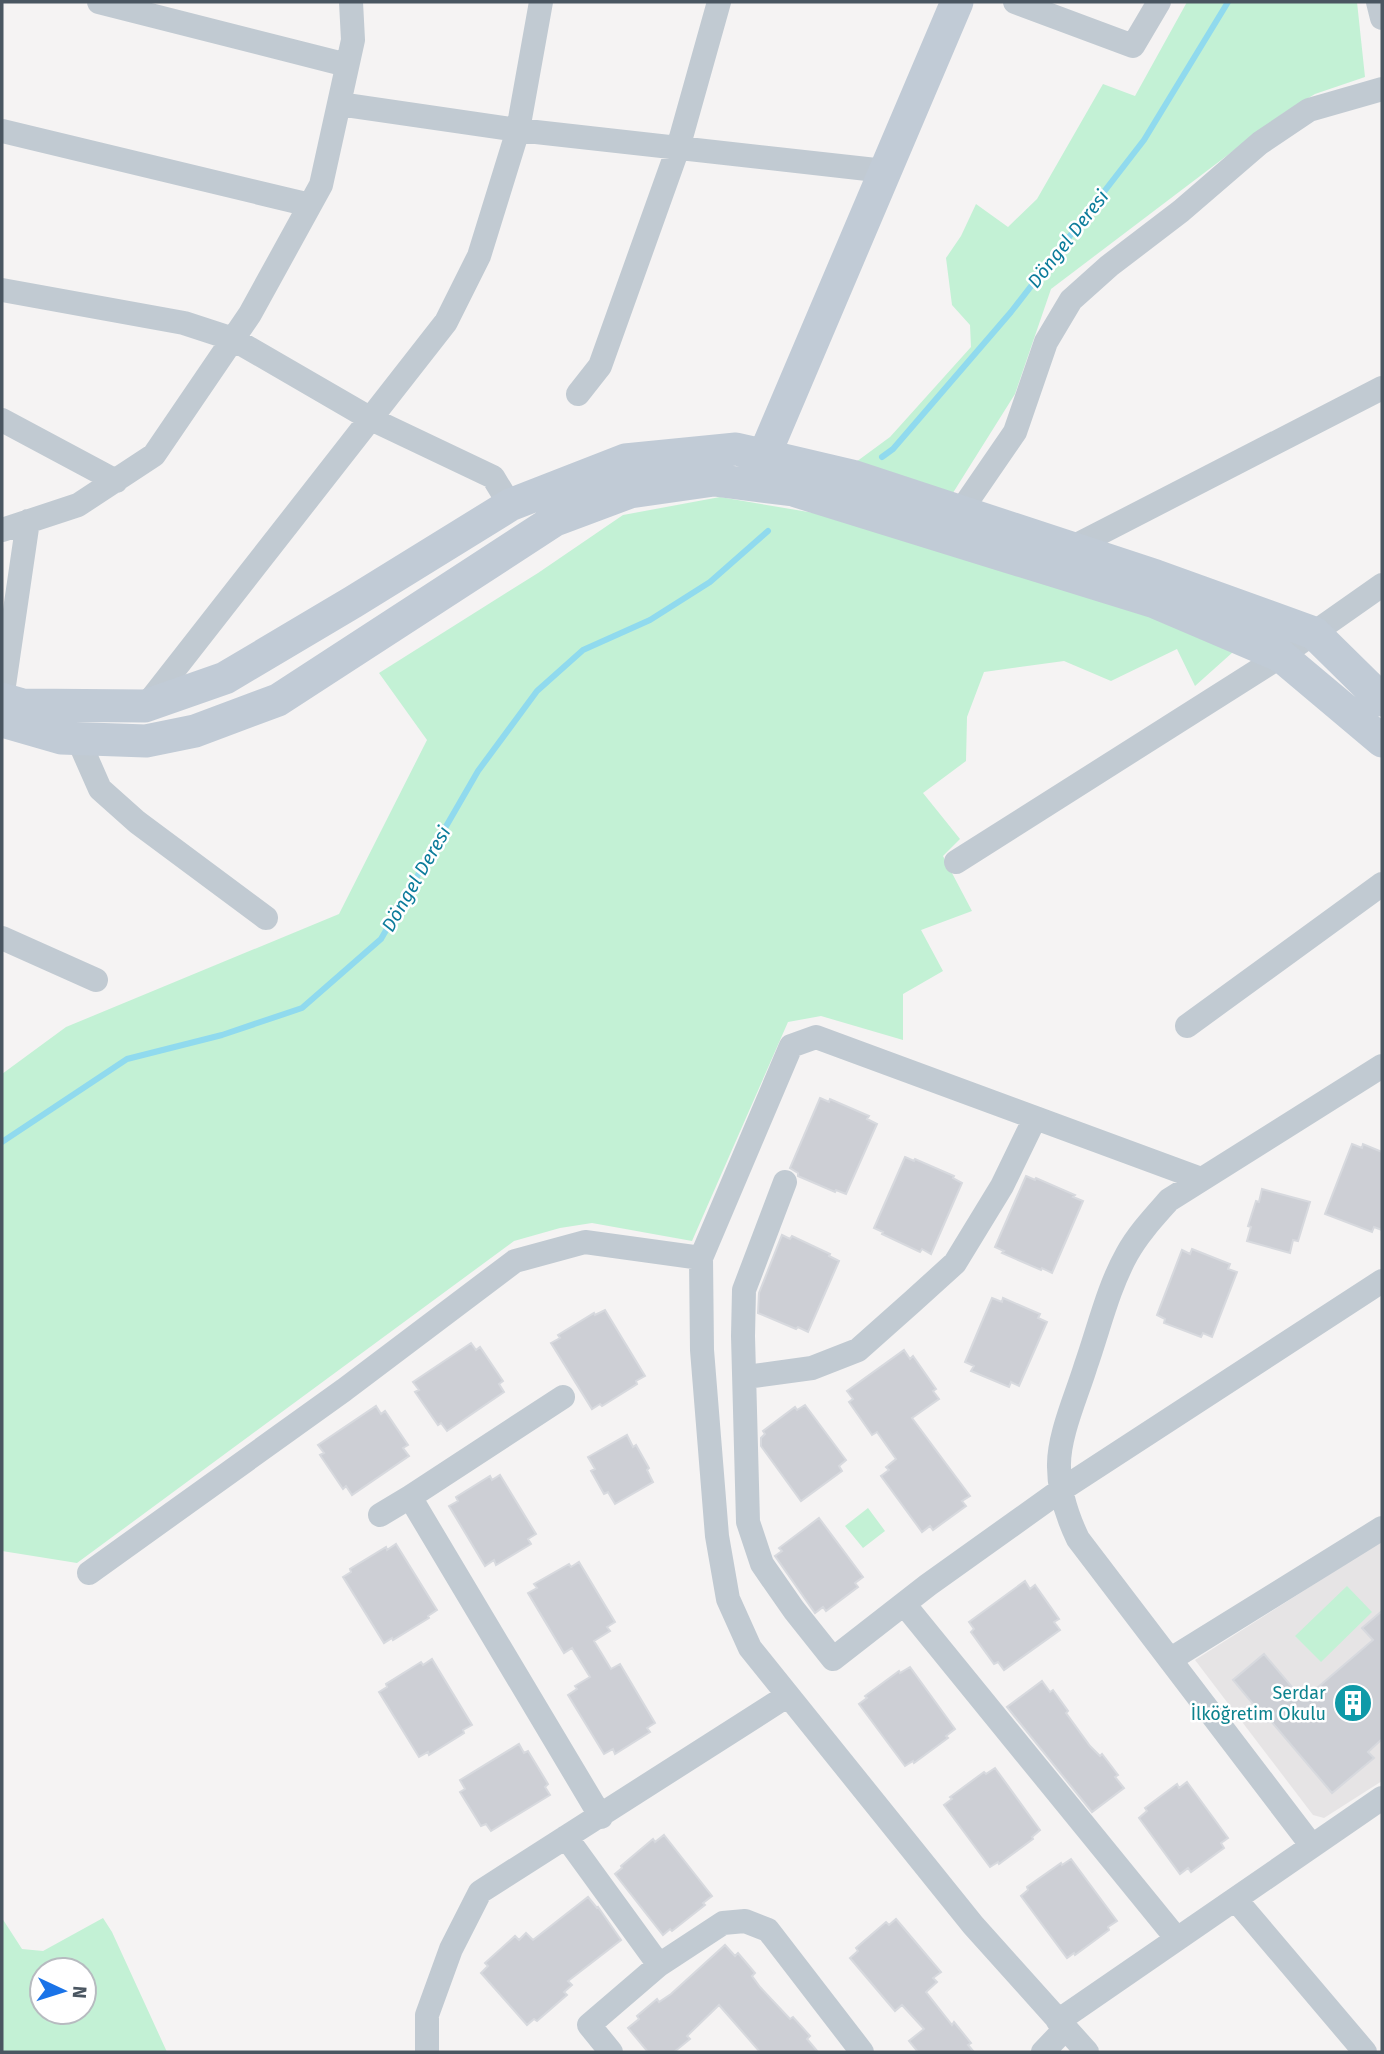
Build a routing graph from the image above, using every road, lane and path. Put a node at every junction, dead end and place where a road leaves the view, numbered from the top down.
1 (99, 2) edge
2 (351, 2) edge
3 (541, 2) edge
4 (719, 2) edge
5 (957, 2) edge
6 (1015, 2) edge
7 (1159, 2) edge
8 (1378, 2) edge
9 (1382, 18) edge
10 (347, 65) junction
11 (1382, 89) edge
12 (339, 104) junction
13 (518, 130) junction
14 (2, 131) edge
15 (678, 148) junction
16 (885, 171) junction
17 (310, 205) junction
18 (2, 290) edge
19 (233, 339) junction
20 (1382, 388) edge
21 (578, 394) dead end
22 (371, 419) junction
23 (2, 420) edge
24 (764, 456) junction
25 (116, 481) junction
26 (748, 484) junction
27 (510, 505) junction
28 (960, 512) junction
29 (28, 522) junction
30 (2, 530) edge
31 (1071, 548) junction
32 (1382, 585) edge
33 (1314, 633) junction
34 (1281, 656) junction
35 (2, 699) edge
36 (1382, 700) edge
37 (145, 706) junction
38 (2, 721) edge
39 (78, 739) junction
40 (146, 741) junction
41 (1382, 741) edge
42 (956, 862) dead end
43 (1382, 884) edge
44 (265, 918) dead end
45 (2, 938) edge
46 (96, 980) dead end
47 (1187, 1026) dead end
48 (1382, 1066) edge
49 (1035, 1118) junction
50 (1201, 1179) junction
51 (785, 1182) dead end
52 (701, 1258) junction
53 (1382, 1281) edge
54 (746, 1377) junction
55 (563, 1396) dead end
56 (1061, 1490) junction
57 (410, 1497) junction
58 (380, 1515) dead end
59 (1382, 1528) edge
60 (89, 1573) dead end
61 (904, 1604) junction
62 (1171, 1659) junction
63 (787, 1696) junction
64 (1382, 1798) edge
65 (601, 1817) junction
66 (566, 1838) junction
67 (1312, 1846) junction
68 (1236, 1900) junction
69 (1177, 1939) junction
70 (659, 1965) junction
71 (1061, 2025) junction
72 (427, 2052) edge
73 (611, 2052) edge
74 (862, 2052) edge
75 (1043, 2052) edge
76 (1087, 2052) edge
77 (1365, 2052) edge

1 - 10 street
2 - 10 street
3 - 13 street
4 - 15 street
5 - 16 main road
6 - 7 street
8 - 9 street
10 - 12 street
11 - 28 street
12 - 13 street
12 - 17 street
13 - 15 street
13 - 22 street
14 - 17 street
15 - 16 street
15 - 21 street
16 - 24 main road
17 - 19 street
18 - 19 street
19 - 22 street
19 - 25 street
20 - 31 street
22 - 27 street
22 - 37 street
23 - 25 street
24 - 26 main road
24 - 27 main road
24 - 28 main road
25 - 29 street
26 - 34 main road
26 - 40 main road
27 - 37 main road
28 - 31 main road
29 - 30 street
29 - 35 street
31 - 33 main road
32 - 33 street
33 - 34 street
33 - 36 main road
34 - 41 main road
34 - 42 street
35 - 37 main road
37 - 40 street
38 - 39 main road
39 - 40 main road
39 - 44 street
43 - 47 street
45 - 46 street
48 - 50 street
49 - 50 street
49 - 52 street
49 - 54 street
50 - 56 street
51 - 54 street
52 - 60 street
52 - 63 street
53 - 56 street
54 - 61 street
55 - 57 street
56 - 61 street
56 - 62 street
57 - 58 street
57 - 65 street
59 - 62 street
61 - 69 street
62 - 67 street
63 - 65 street
63 - 71 street
64 - 67 street
65 - 66 street
66 - 70 street
66 - 72 street
67 - 68 street
68 - 69 street
68 - 77 street
69 - 71 street
70 - 73 street
70 - 74 street
71 - 75 street
71 - 76 street

